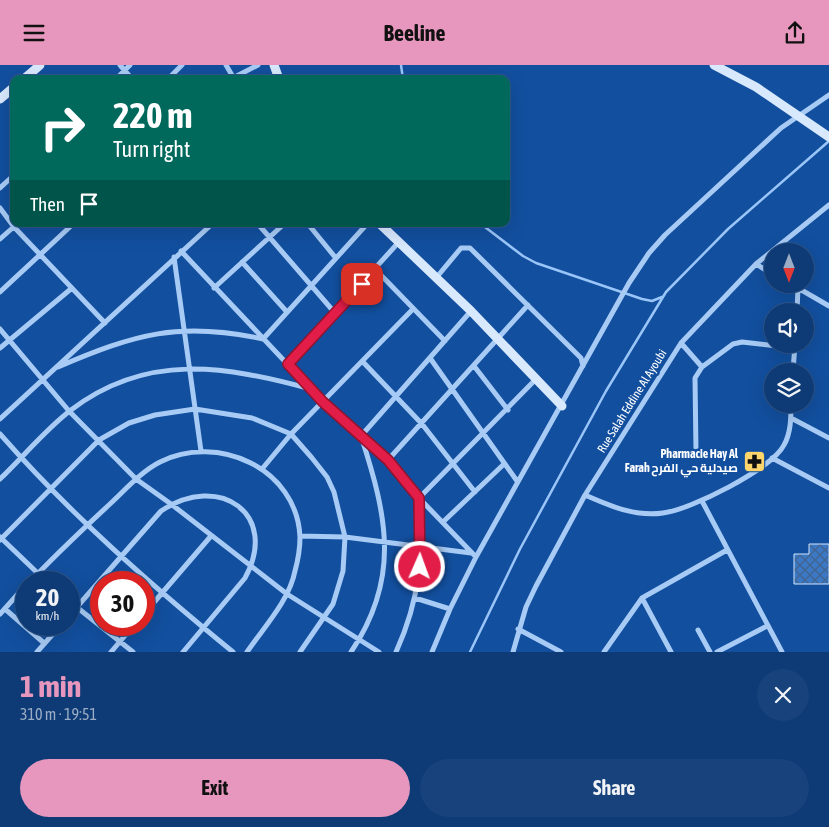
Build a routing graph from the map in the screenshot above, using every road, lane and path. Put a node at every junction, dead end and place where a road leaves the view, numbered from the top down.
1 (40, 65) edge
2 (120, 65) edge
3 (130, 65) edge
4 (182, 65) edge
5 (258, 65) edge
6 (714, 65) edge
7 (124, 71) junction
8 (29, 75) edge
9 (120, 75) edge
10 (128, 75) edge
11 (172, 75) edge
12 (238, 75) edge
13 (10, 90) edge
14 (829, 95) edge
15 (0, 99) edge
16 (797, 115) junction
17 (829, 137) edge
18 (10, 179) edge
19 (0, 188) edge
20 (829, 205) edge
21 (0, 207) edge
22 (10, 218) edge
23 (14, 227) edge
24 (18, 227) edge
25 (70, 227) edge
26 (208, 227) edge
27 (261, 227) edge
28 (281, 227) edge
29 (310, 227) edge
30 (364, 227) edge
31 (383, 227) edge
32 (270, 237) junction
33 (0, 239) edge
34 (398, 243) junction
35 (180, 251) junction
36 (40, 254) junction
37 (174, 257) junction
38 (335, 257) junction
39 (242, 262) junction
40 (756, 265) junction
41 (375, 269) junction
42 (764, 270) edge
43 (436, 278) junction
44 (310, 286) junction
45 (72, 288) junction
46 (214, 288) junction
47 (0, 292) edge
48 (807, 293) edge
49 (528, 305) junction
50 (829, 306) edge
51 (413, 309) junction
52 (471, 311) junction
53 (287, 313) junction
54 (335, 313) junction
55 (105, 323) junction
56 (0, 329) edge
57 (184, 330) junction
58 (497, 338) junction
59 (263, 339) junction
60 (8, 340) junction
61 (446, 341) junction
62 (681, 343) junction
63 (764, 344) edge
64 (0, 348) edge
65 (430, 358) junction
66 (363, 361) junction
67 (288, 364) junction
68 (474, 366) junction
69 (582, 366) junction
70 (58, 367) junction
71 (189, 367) junction
72 (702, 367) junction
73 (536, 379) junction
74 (42, 381) junction
75 (311, 389) junction
76 (451, 389) junction
77 (397, 396) junction
78 (323, 402) junction
79 (562, 406) junction
80 (195, 409) junction
81 (508, 410) junction
82 (69, 411) junction
83 (791, 413) edge
84 (791, 418) junction
85 (0, 419) edge
86 (422, 424) junction
87 (0, 434) edge
88 (291, 434) junction
89 (484, 434) junction
90 (361, 437) junction
91 (99, 439) junction
92 (829, 439) edge
93 (201, 451) junction
94 (696, 451) dead end
95 (22, 458) junction
96 (772, 458) junction
97 (388, 460) junction
98 (453, 463) junction
99 (504, 464) junction
100 (262, 469) junction
101 (0, 479) edge
102 (136, 479) junction
103 (517, 481) junction
104 (829, 488) edge
105 (50, 489) junction
106 (475, 492) junction
107 (585, 495) junction
108 (419, 498) junction
109 (702, 501) junction
110 (171, 504) junction
111 (443, 522) junction
112 (87, 525) junction
113 (212, 536) junction
114 (300, 536) junction
115 (345, 537) junction
116 (1, 538) edge
117 (385, 543) junction
118 (421, 547) junction
119 (727, 550) junction
120 (471, 553) junction
121 (121, 557) junction
122 (476, 557) junction
123 (250, 567) junction
124 (35, 571) edge
125 (39, 571) edge
126 (163, 593) junction
127 (287, 594) junction
128 (642, 597) junction
129 (15, 598) edge
130 (415, 598) junction
131 (155, 602) edge
132 (80, 604) edge
133 (5, 609) junction
134 (80, 609) edge
135 (450, 609) junction
136 (0, 613) edge
137 (324, 619) junction
138 (767, 626) junction
139 (204, 628) junction
140 (518, 629) junction
141 (698, 630) dead end
142 (51, 636) edge
143 (124, 636) edge
144 (360, 639) junction
145 (120, 641) junction
146 (44, 643) junction
147 (37, 652) edge
148 (110, 652) edge
149 (133, 652) edge
150 (183, 652) edge
151 (233, 652) edge
152 (247, 652) edge
153 (300, 652) edge
154 (351, 652) edge
155 (379, 652) edge
156 (396, 652) edge
157 (432, 652) edge
158 (513, 652) edge
159 (561, 652) edge
160 (604, 652) edge
161 (671, 652) edge
162 (710, 652) edge
163 (717, 652) edge
164 (782, 652) edge

1 - 8 street
2 - 7 street
3 - 7 street
4 - 11 street
5 - 12 street
6 - 16 street
7 - 9 street
7 - 10 street
13 - 15 street
14 - 16 street
16 - 17 street
16 - 69 street
18 - 19 street
20 - 40 street, Rue Salah Eddine Al Ayoubi
21 - 22 street
23 - 33 street
24 - 36 street
25 - 36 street
26 - 35 street
27 - 32 street
28 - 32 street
29 - 38 street
30 - 38 street
31 - 34 street
32 - 39 street
32 - 44 street
34 - 41 street
34 - 43 street
35 - 37 street
35 - 46 street
36 - 45 street
36 - 47 street
37 - 55 street
37 - 57 street
38 - 44 street
39 - 46 street
39 - 53 street
40 - 42 street
40 - 62 street, Rue Salah Eddine Al Ayoubi
41 - 51 street
41 - 54 street
43 - 49 street
43 - 52 street
44 - 53 street
44 - 54 street
45 - 55 street
45 - 60 street
46 - 59 street
48 - 50 street
49 - 58 street
49 - 69 street
51 - 61 street
51 - 66 street
52 - 58 street
52 - 61 street
53 - 59 street
54 - 67 street
55 - 70 street
56 - 60 street
57 - 59 street
57 - 70 street
57 - 71 street
58 - 68 street
58 - 73 street
59 - 67 street
60 - 64 street
60 - 74 street
61 - 65 street
62 - 72 street
62 - 107 street, Rue Salah Eddine Al Ayoubi
63 - 72 street
65 - 76 street
65 - 77 street
66 - 77 street
66 - 78 street
67 - 75 street
68 - 76 street
68 - 81 street
69 - 79 street
70 - 74 street
71 - 75 street
71 - 80 street
71 - 82 street
72 - 94 street
73 - 79 street
73 - 81 street
74 - 82 street
74 - 85 street
75 - 78 street
76 - 86 street
76 - 89 street
77 - 86 street
77 - 90 street
78 - 88 street
78 - 90 street
79 - 103 street
80 - 88 street
80 - 91 street
80 - 93 street
81 - 89 street
82 - 91 street
82 - 95 street
83 - 84 street
84 - 92 street
84 - 96 street
86 - 97 street
86 - 98 street
87 - 95 street
88 - 100 street
88 - 115 street
89 - 98 street
89 - 99 street
90 - 97 street
90 - 117 street
91 - 102 street
91 - 105 street
93 - 100 street
93 - 102 street
95 - 101 street
95 - 105 street
96 - 104 street
96 - 109 street
97 - 108 street
98 - 106 street
98 - 108 street
99 - 103 street
99 - 106 street
100 - 114 street
102 - 110 street
102 - 112 street
103 - 122 street
105 - 112 street
105 - 116 street
106 - 111 street
107 - 109 street
107 - 140 street, Rue Salah Eddine Al Ayoubi
108 - 111 street
108 - 118 street
109 - 119 street
110 - 113 street
110 - 121 street
110 - 123 street
111 - 120 street
112 - 121 street
112 - 125 street
113 - 123 street
113 - 126 street
114 - 115 street
114 - 127 street
115 - 117 street
115 - 137 street
116 - 124 street
117 - 118 street
117 - 144 street
118 - 120 street
118 - 130 street
119 - 128 street
119 - 138 street
120 - 122 street
121 - 126 street
121 - 132 street
122 - 135 street
123 - 127 street
123 - 139 street
126 - 131 street
126 - 139 street
127 - 137 street
127 - 152 street
128 - 160 street
128 - 161 street
129 - 133 street
130 - 135 street
130 - 156 street
133 - 136 street
133 - 146 street
134 - 145 street
135 - 157 street
137 - 144 street
137 - 153 street
138 - 163 street
138 - 164 street
139 - 150 street
139 - 151 street
140 - 158 street, Rue Salah Eddine Al Ayoubi
140 - 159 street
141 - 162 street
142 - 146 street
143 - 145 street
144 - 154 street
144 - 155 street
145 - 148 street
145 - 149 street
146 - 147 street

